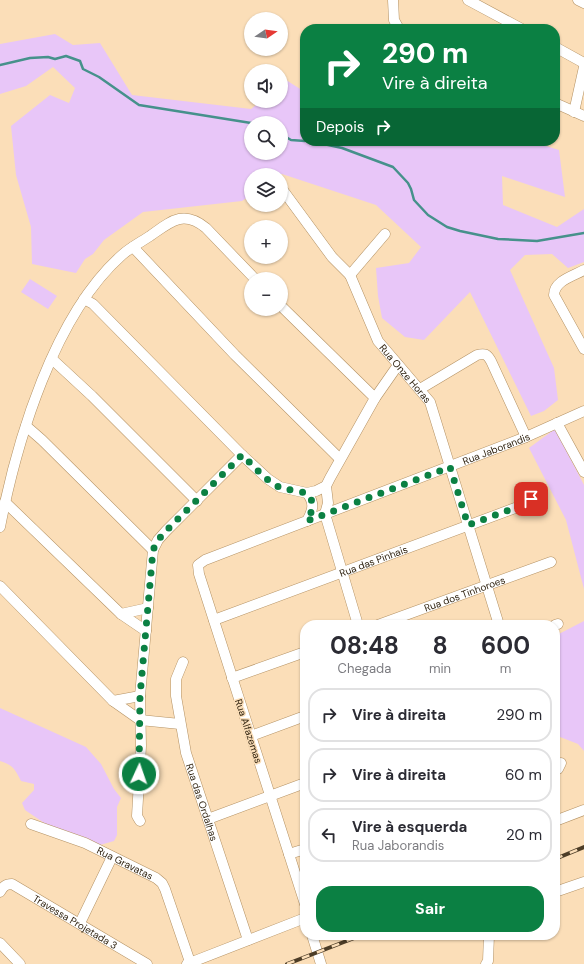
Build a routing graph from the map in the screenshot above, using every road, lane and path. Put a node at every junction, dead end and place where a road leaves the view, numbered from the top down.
1 (393, 0) edge
2 (468, 0) edge
3 (578, 0) edge
4 (584, 3) edge
5 (396, 24) edge
6 (513, 24) edge
7 (560, 50) edge
8 (584, 63) edge
9 (584, 67) edge
10 (560, 105) edge
11 (574, 112) junction
12 (584, 116) edge
13 (288, 197) edge
14 (385, 234) dead end
15 (133, 247) junction
16 (584, 270) edge
17 (248, 272) edge
18 (350, 275) junction
19 (84, 299) junction
20 (288, 313) edge
21 (584, 349) edge
22 (52, 359) junction
23 (398, 365) junction
24 (420, 389) junction
25 (375, 398) junction
26 (584, 411) edge
27 (558, 423) junction
28 (26, 426) junction
29 (526, 437) junction
30 (242, 455) junction
31 (340, 459) junction
32 (450, 467) junction
33 (584, 472) edge
34 (326, 486) junction
35 (307, 493) junction
36 (531, 499) dead end
37 (197, 501) junction
38 (5, 502) junction
39 (325, 514) junction
40 (307, 521) junction
41 (468, 525) junction
42 (0, 527) edge
43 (153, 550) junction
44 (204, 560) joint
45 (551, 562) dead end
46 (342, 572) junction
47 (0, 586) edge
48 (487, 586) junction
49 (148, 608) junction
50 (121, 614) junction
51 (214, 620) junction
52 (356, 620) edge
53 (392, 620) edge
54 (497, 620) edge
55 (146, 631) junction
56 (300, 654) edge
57 (183, 662) dead end
58 (232, 678) junction
59 (140, 696) junction
60 (113, 700) junction
61 (300, 718) edge
62 (140, 720) junction
63 (180, 724) junction
64 (251, 736) junction
65 (300, 785) edge
66 (270, 796) junction
67 (584, 810) edge
68 (208, 819) junction
69 (560, 819) edge
70 (140, 821) dead end
71 (31, 824) dead end
72 (300, 850) edge
73 (289, 854) junction
74 (112, 857) junction
75 (584, 882) edge
76 (300, 888) edge
77 (2, 889) edge
78 (560, 890) edge
79 (300, 920) edge
80 (80, 923) junction
81 (248, 940) junction
82 (314, 940) edge
83 (489, 940) edge
84 (0, 943) edge
85 (189, 963) edge
86 (20, 964) edge
87 (147, 964) edge
88 (321, 964) edge
89 (486, 964) edge

1 - 5 street
2 - 6 street
3 - 4 street
7 - 8 street
9 - 11 street
10 - 11 street
11 - 12 street
13 - 18 street, Rua Onze Horas
14 - 18 street
15 - 17 street
15 - 19 street
15 - 31 street
16 - 21 street
18 - 23 street, Rua Onze Horas
19 - 22 street
19 - 30 street
20 - 25 street
22 - 28 street
22 - 37 street
23 - 24 street, Rua Onze Horas
23 - 25 street
24 - 29 street
24 - 32 street, Rua Onze Horas
25 - 31 street
26 - 27 street, Rua Jaborandis
27 - 29 street, Rua Jaborandis
27 - 33 street
28 - 38 street
28 - 43 street
29 - 32 street, Rua Jaborandis
30 - 35 street
30 - 37 street
31 - 34 street
32 - 39 street, Rua Jaborandis
32 - 41 street, Rua Onze Horas
34 - 35 street
34 - 39 street
35 - 40 street
36 - 41 street, Rua das Pinhais
37 - 43 street
38 - 42 street
38 - 50 street
39 - 40 street, Rua Jaborandis
39 - 46 street
40 - 44 street, Rua Jaborandis
41 - 46 street, Rua das Pinhais
41 - 48 street, Rua Onze Horas
43 - 49 street
44 - 51 street, Rua Alfazemas
45 - 48 street, Rua dos Tinhoroes
46 - 51 street, Rua das Pinhais
46 - 52 street
47 - 60 street
48 - 53 street, Rua dos Tinhoroes
48 - 54 street, Rua Onze Horas
49 - 50 street
49 - 55 street
50 - 55 street
51 - 58 street, Rua Alfazemas
55 - 59 street
56 - 58 street
57 - 63 street, Rua das Ordalhas
58 - 64 street, Rua Alfazemas
59 - 60 street
59 - 62 street
60 - 62 street
61 - 64 street
62 - 63 street
62 - 70 street
63 - 68 street, Rua das Ordalhas
64 - 66 street, Rua Alfazemas
65 - 66 street
66 - 68 street
66 - 73 street, Rua Alfazemas
67 - 69 street
68 - 81 street, Rua das Ordalhas
71 - 74 street, Rua Gravatas
72 - 73 street
73 - 76 street, Rua Alfazemas
74 - 80 street
74 - 85 street, Rua Gravatas
75 - 78 street
77 - 80 street, Travessa Projetada 3
79 - 81 street
80 - 87 street, Travessa Projetada 3
81 - 85 street
82 - 88 street
83 - 89 street
84 - 86 street

